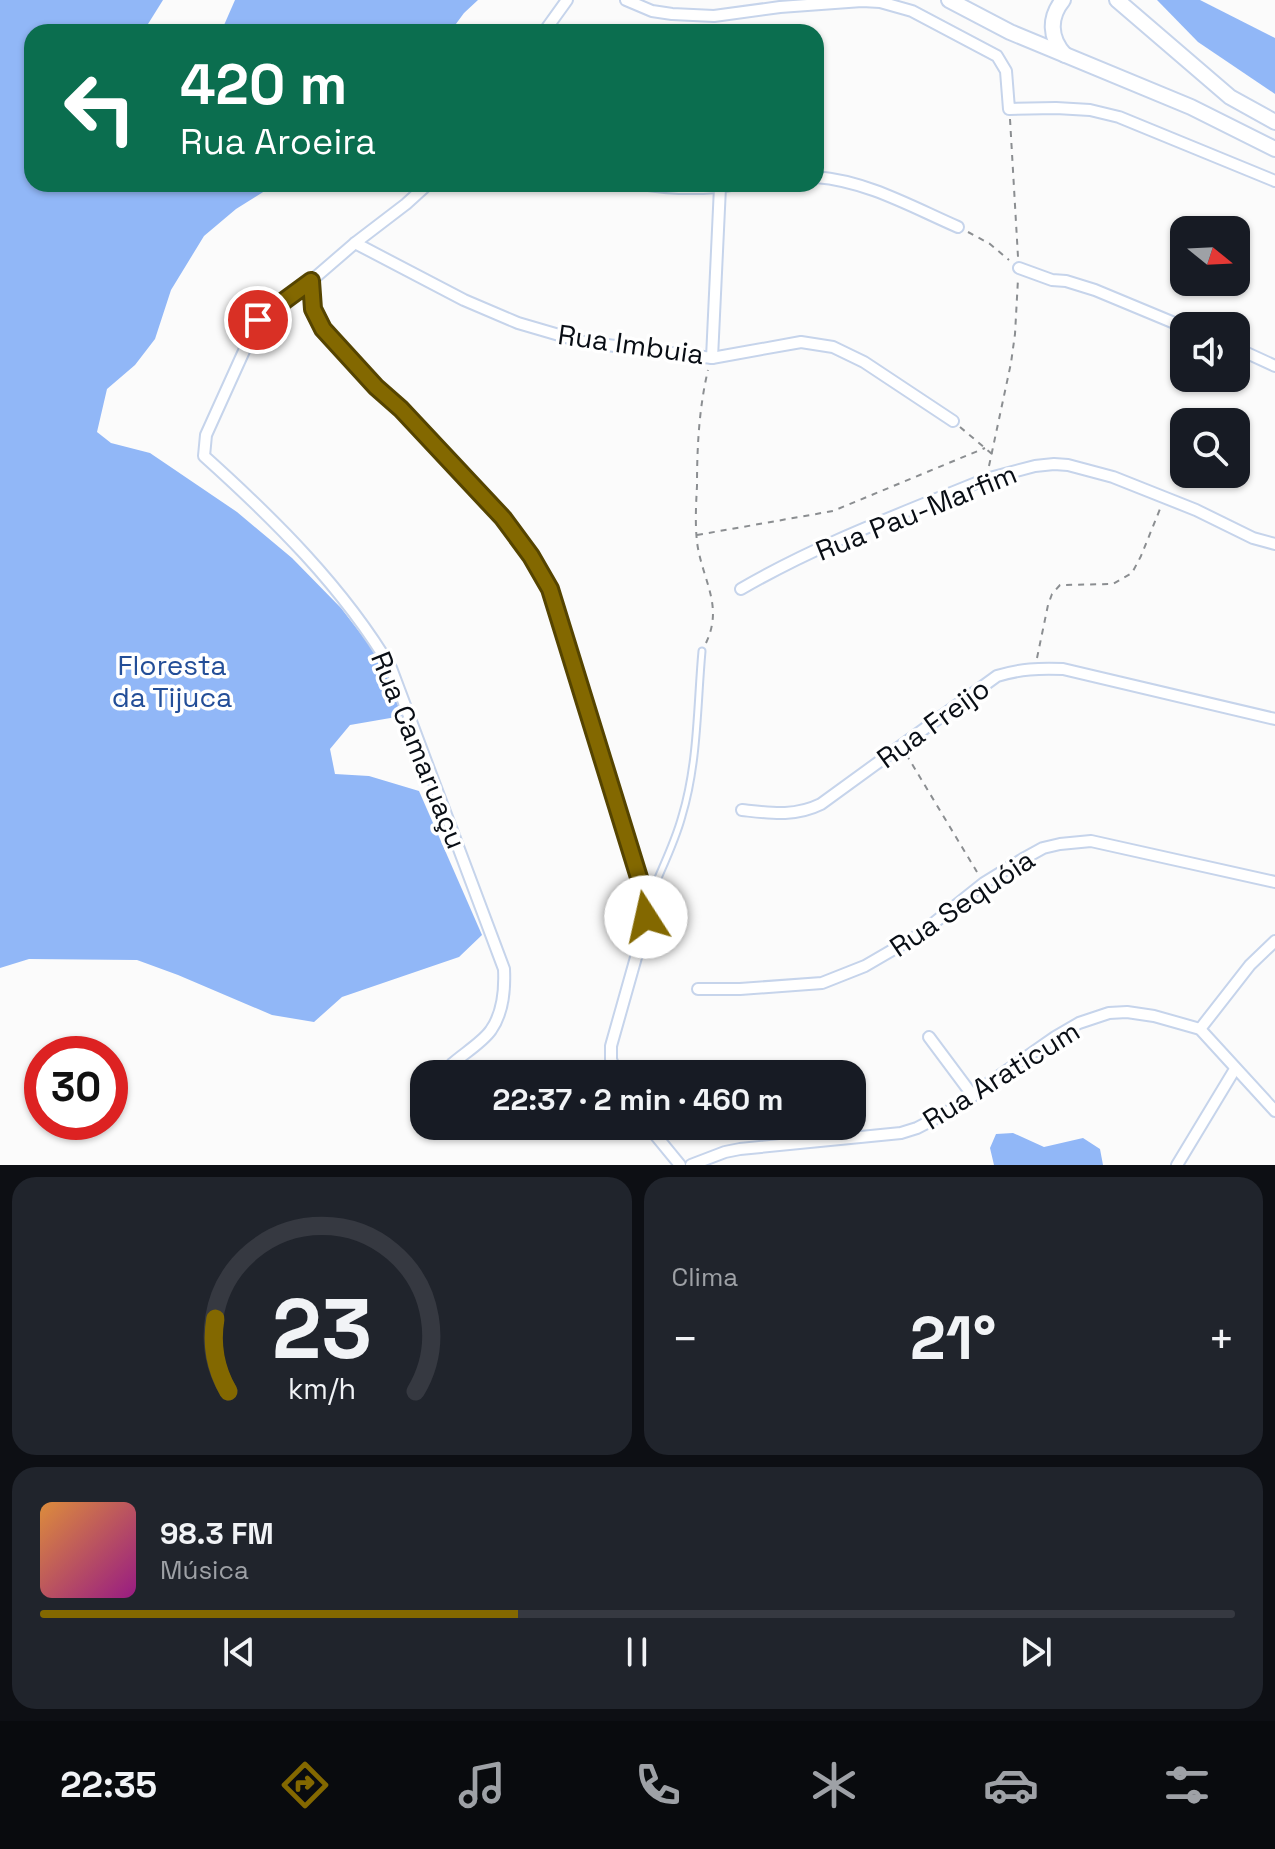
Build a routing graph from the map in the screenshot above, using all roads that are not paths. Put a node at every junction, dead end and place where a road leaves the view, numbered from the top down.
1 (567, 0) edge
2 (626, 0) edge
3 (949, 0) edge
4 (1063, 0) edge
5 (1117, 0) edge
6 (550, 24) edge
7 (1065, 55) junction
8 (1275, 122) edge
9 (1275, 149) edge
10 (824, 178) edge
11 (1275, 181) edge
12 (419, 192) edge
13 (720, 192) edge
14 (958, 227) road end
15 (355, 243) junction
16 (1019, 268) road end
17 (311, 281) junction
18 (1170, 321) edge
19 (1250, 354) edge
20 (712, 358) junction
21 (1275, 366) edge
22 (953, 421) road end
23 (1275, 544) edge
24 (741, 589) dead end
25 (702, 651) road end
26 (1275, 719) edge
27 (742, 810) dead end
28 (1275, 882) edge
29 (646, 909) junction
30 (1275, 941) edge
31 (698, 989) dead end
32 (1200, 1029) junction
33 (929, 1037) dead end
34 (457, 1060) edge
35 (611, 1060) edge
36 (1235, 1069) junction
37 (973, 1096) junction
38 (1275, 1111) edge
39 (659, 1140) edge
40 (680, 1165) edge
41 (691, 1165) edge
42 (1177, 1165) edge

1 - 6 street
2 - 11 street
3 - 7 main road
4 - 7 main road
5 - 8 main road
7 - 9 main road
10 - 14 street
12 - 15 street
13 - 20 street
15 - 17 street
15 - 20 street, Rua Imbuia
16 - 18 street
17 - 29 street
17 - 34 street, Rua Camaruaçu
19 - 21 street
20 - 22 street, Rua Imbuia
23 - 24 street, Rua Pau-Marfim
25 - 29 lane
26 - 27 street, Rua Freijo
28 - 31 street, Rua Sequóia
29 - 35 street
30 - 32 street
32 - 36 street
32 - 37 street, Rua Araticum
33 - 37 street
36 - 38 street
36 - 42 street
37 - 41 street, Rua Araticum
39 - 40 street

